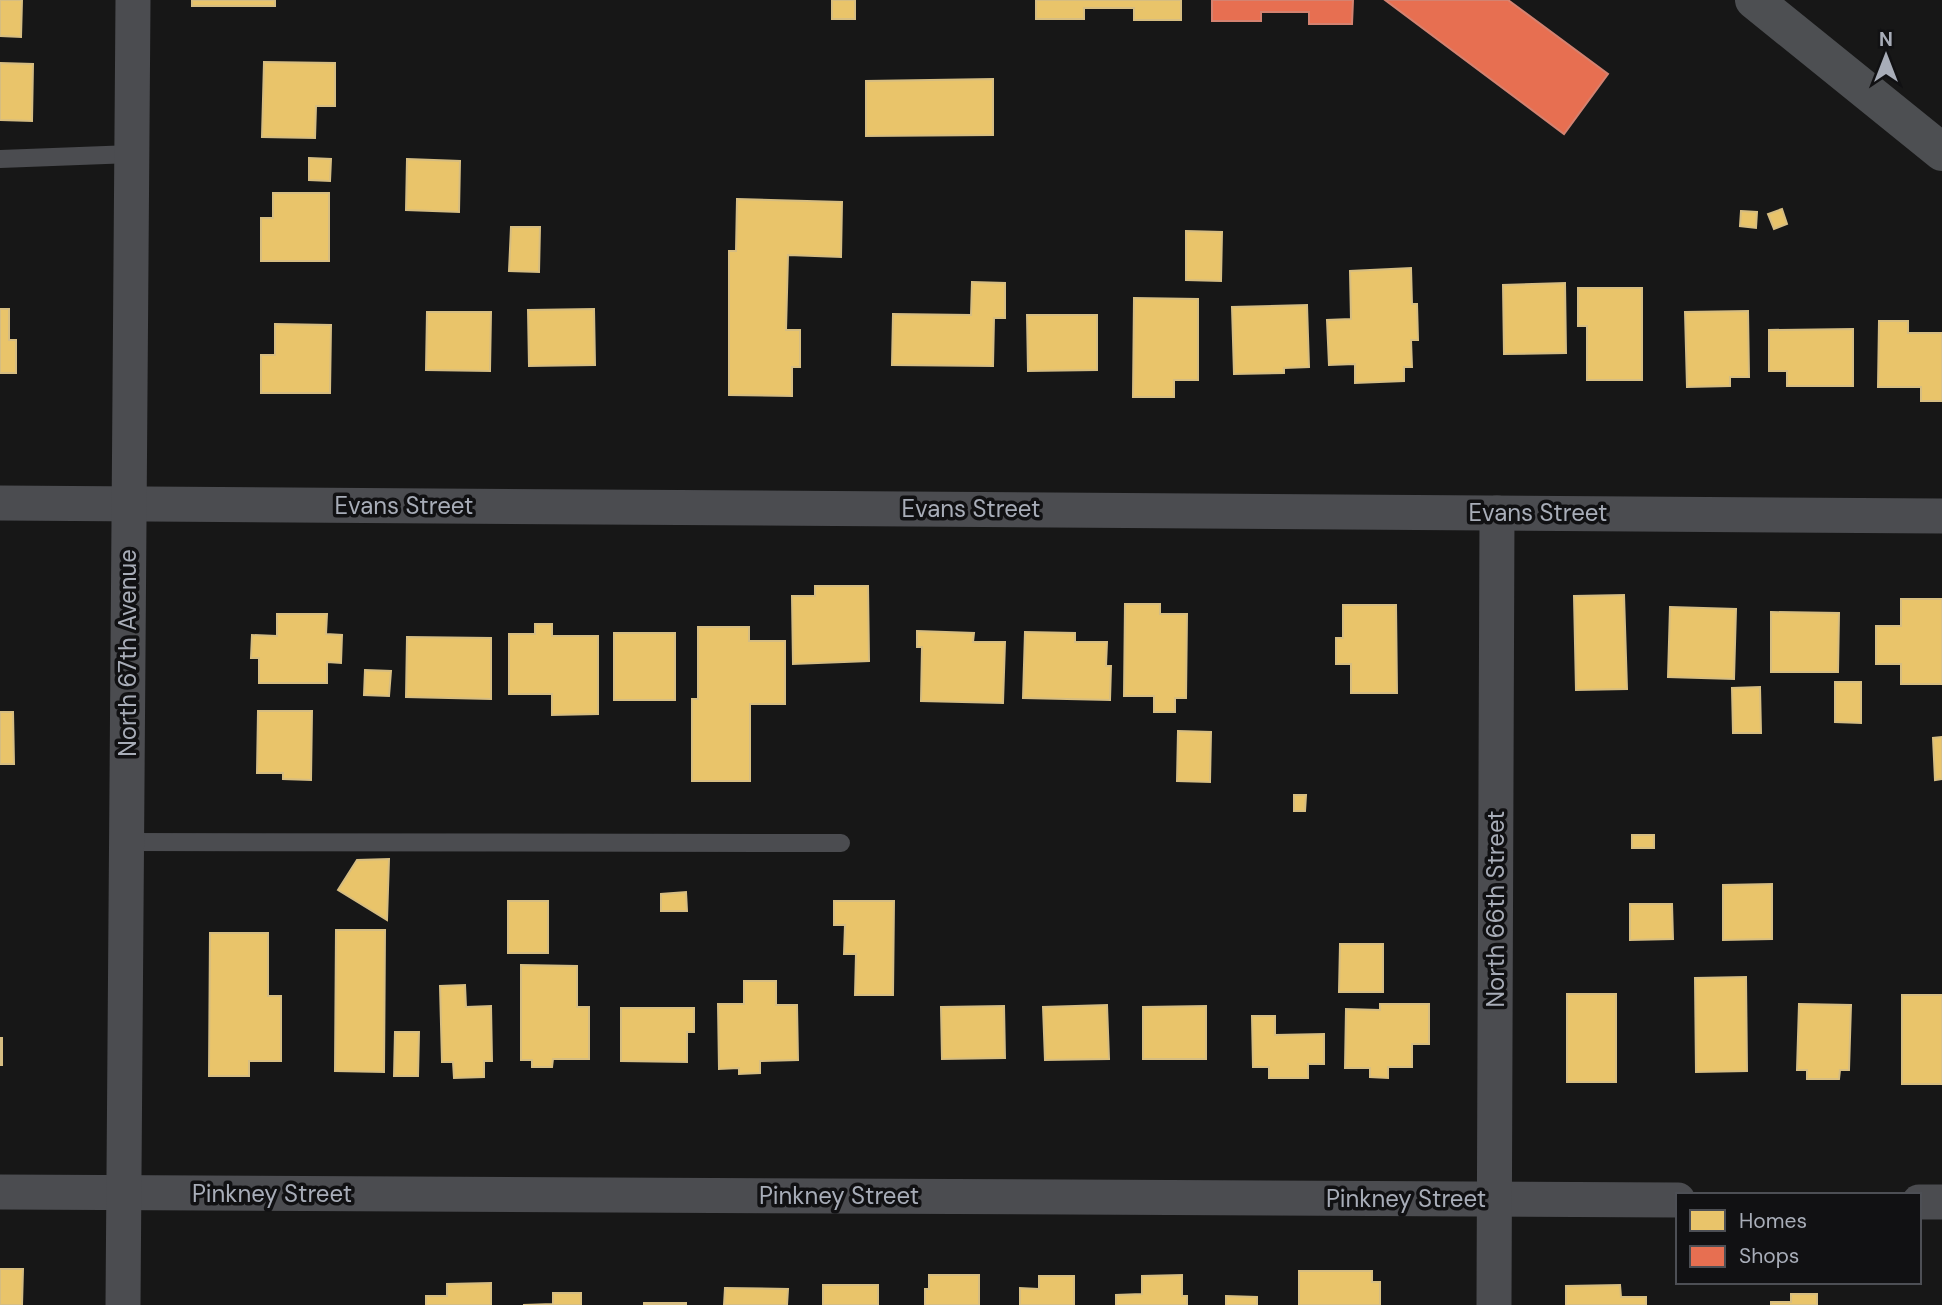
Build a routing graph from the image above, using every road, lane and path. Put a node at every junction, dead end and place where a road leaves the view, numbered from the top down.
1 (133, 0) edge
2 (1754, 0) edge
3 (1942, 152) edge
4 (132, 154) junction
5 (0, 159) edge
6 (0, 503) edge
7 (130, 504) junction
8 (1497, 513) junction
9 (1942, 516) edge
10 (127, 842) junction
11 (841, 843) dead end
12 (0, 1192) edge
13 (124, 1193) junction
14 (1496, 1199) junction
15 (1676, 1200) edge
16 (1921, 1202) edge
17 (1942, 1202) edge
18 (123, 1305) edge
19 (1494, 1305) edge

1 - 4 street, North 67th Avenue
2 - 3 main road
4 - 5 lane
4 - 7 street, North 67th Avenue
6 - 7 street, Evans Street
7 - 8 street, Evans Street
7 - 10 street, North 67th Avenue
8 - 9 street, Evans Street
8 - 14 street, North 66th Street
10 - 11 lane
10 - 13 street, North 67th Avenue
12 - 13 street, Pinkney Street
13 - 14 street, Pinkney Street
13 - 18 street, North 67th Avenue
14 - 15 street, Pinkney Street
14 - 19 street, North 66th Street
16 - 17 street

